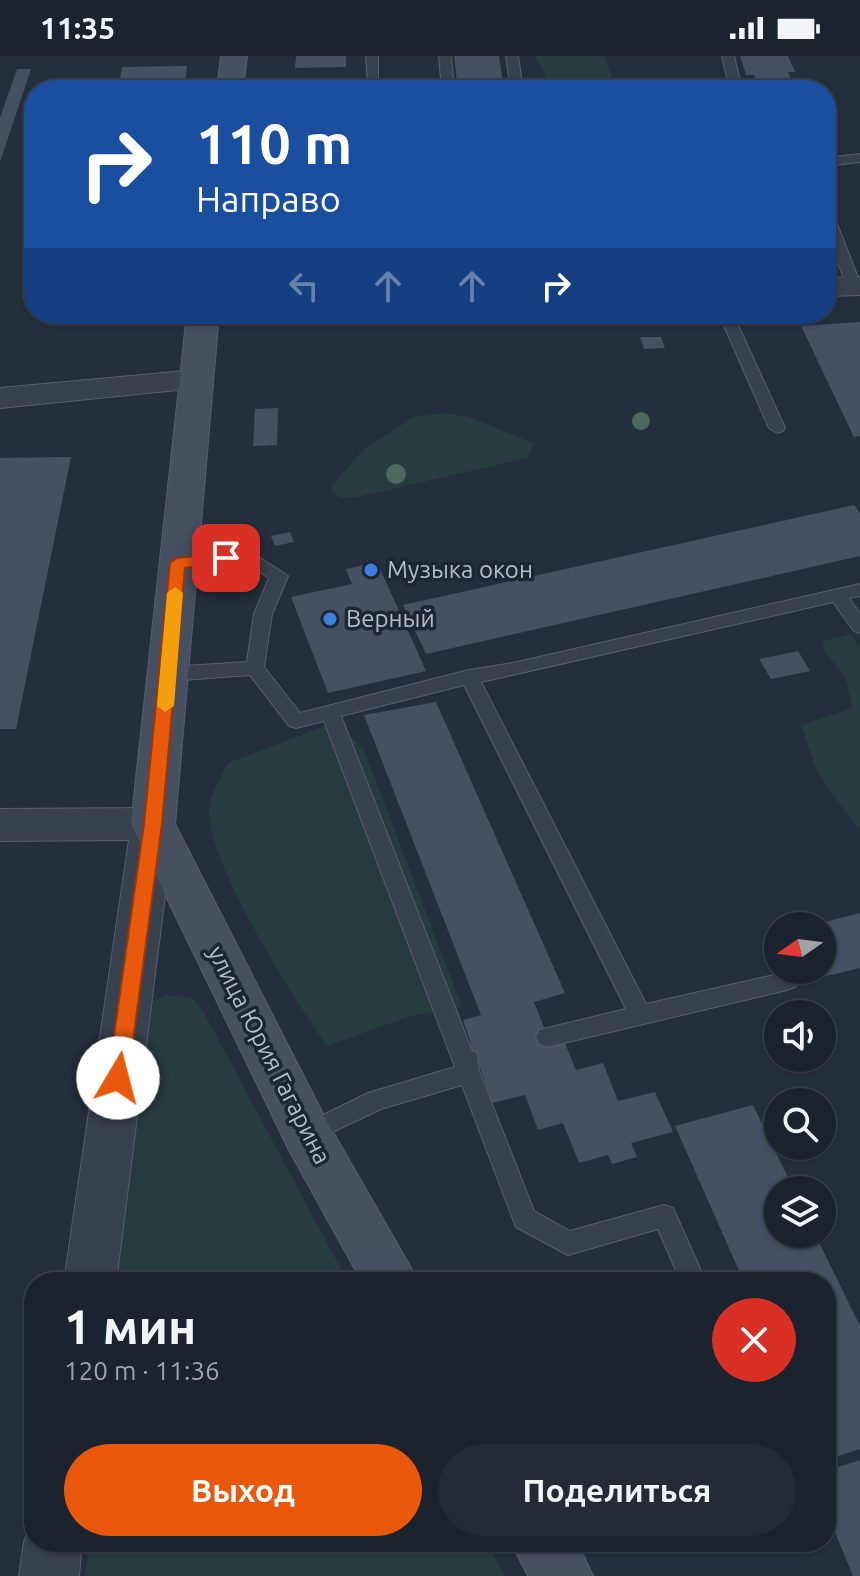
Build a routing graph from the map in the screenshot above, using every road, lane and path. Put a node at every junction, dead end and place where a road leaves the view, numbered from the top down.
1 (234, 56) edge
2 (372, 56) edge
3 (445, 56) edge
4 (512, 56) edge
5 (728, 56) edge
6 (231, 80) edge
7 (374, 80) edge
8 (447, 80) edge
9 (516, 80) edge
10 (734, 80) edge
11 (860, 158) edge
12 (836, 161) edge
13 (836, 249) edge
14 (847, 287) edge
15 (202, 324) edge
16 (730, 324) edge
17 (196, 380) junction
18 (0, 398) edge
19 (777, 428) dead end
20 (177, 563) junction
21 (860, 590) edge
22 (837, 595) junction
23 (860, 627) edge
24 (255, 668) junction
25 (169, 674) junction
26 (469, 677) junction
27 (330, 713) junction
28 (153, 824) junction
29 (0, 825) edge
30 (774, 984) edge
31 (640, 1014) junction
32 (547, 1037) dead end
33 (468, 1066) junction
34 (307, 1134) junction
35 (91, 1272) edge
36 (386, 1272) edge
37 (689, 1272) edge
38 (52, 1552) edge
39 (548, 1552) edge
40 (49, 1576) edge
41 (562, 1576) edge

1 - 6 main road
2 - 7 lane
3 - 8 lane
4 - 9 lane
5 - 10 lane
11 - 12 lane
13 - 14 lane
15 - 17 main road
16 - 19 lane
17 - 18 street
17 - 20 main road
20 - 24 lane
20 - 25 main road
21 - 22 lane
22 - 23 lane
22 - 26 lane
24 - 25 lane
24 - 27 lane
25 - 28 main road
26 - 27 lane
26 - 31 lane
27 - 33 lane
28 - 29 street
28 - 34 main road, улица Юрия Гагарина
28 - 35 street
30 - 31 lane
31 - 32 lane
33 - 34 lane
33 - 37 lane
34 - 36 main road, улица Юрия Гагарина
38 - 40 street
39 - 41 main road

